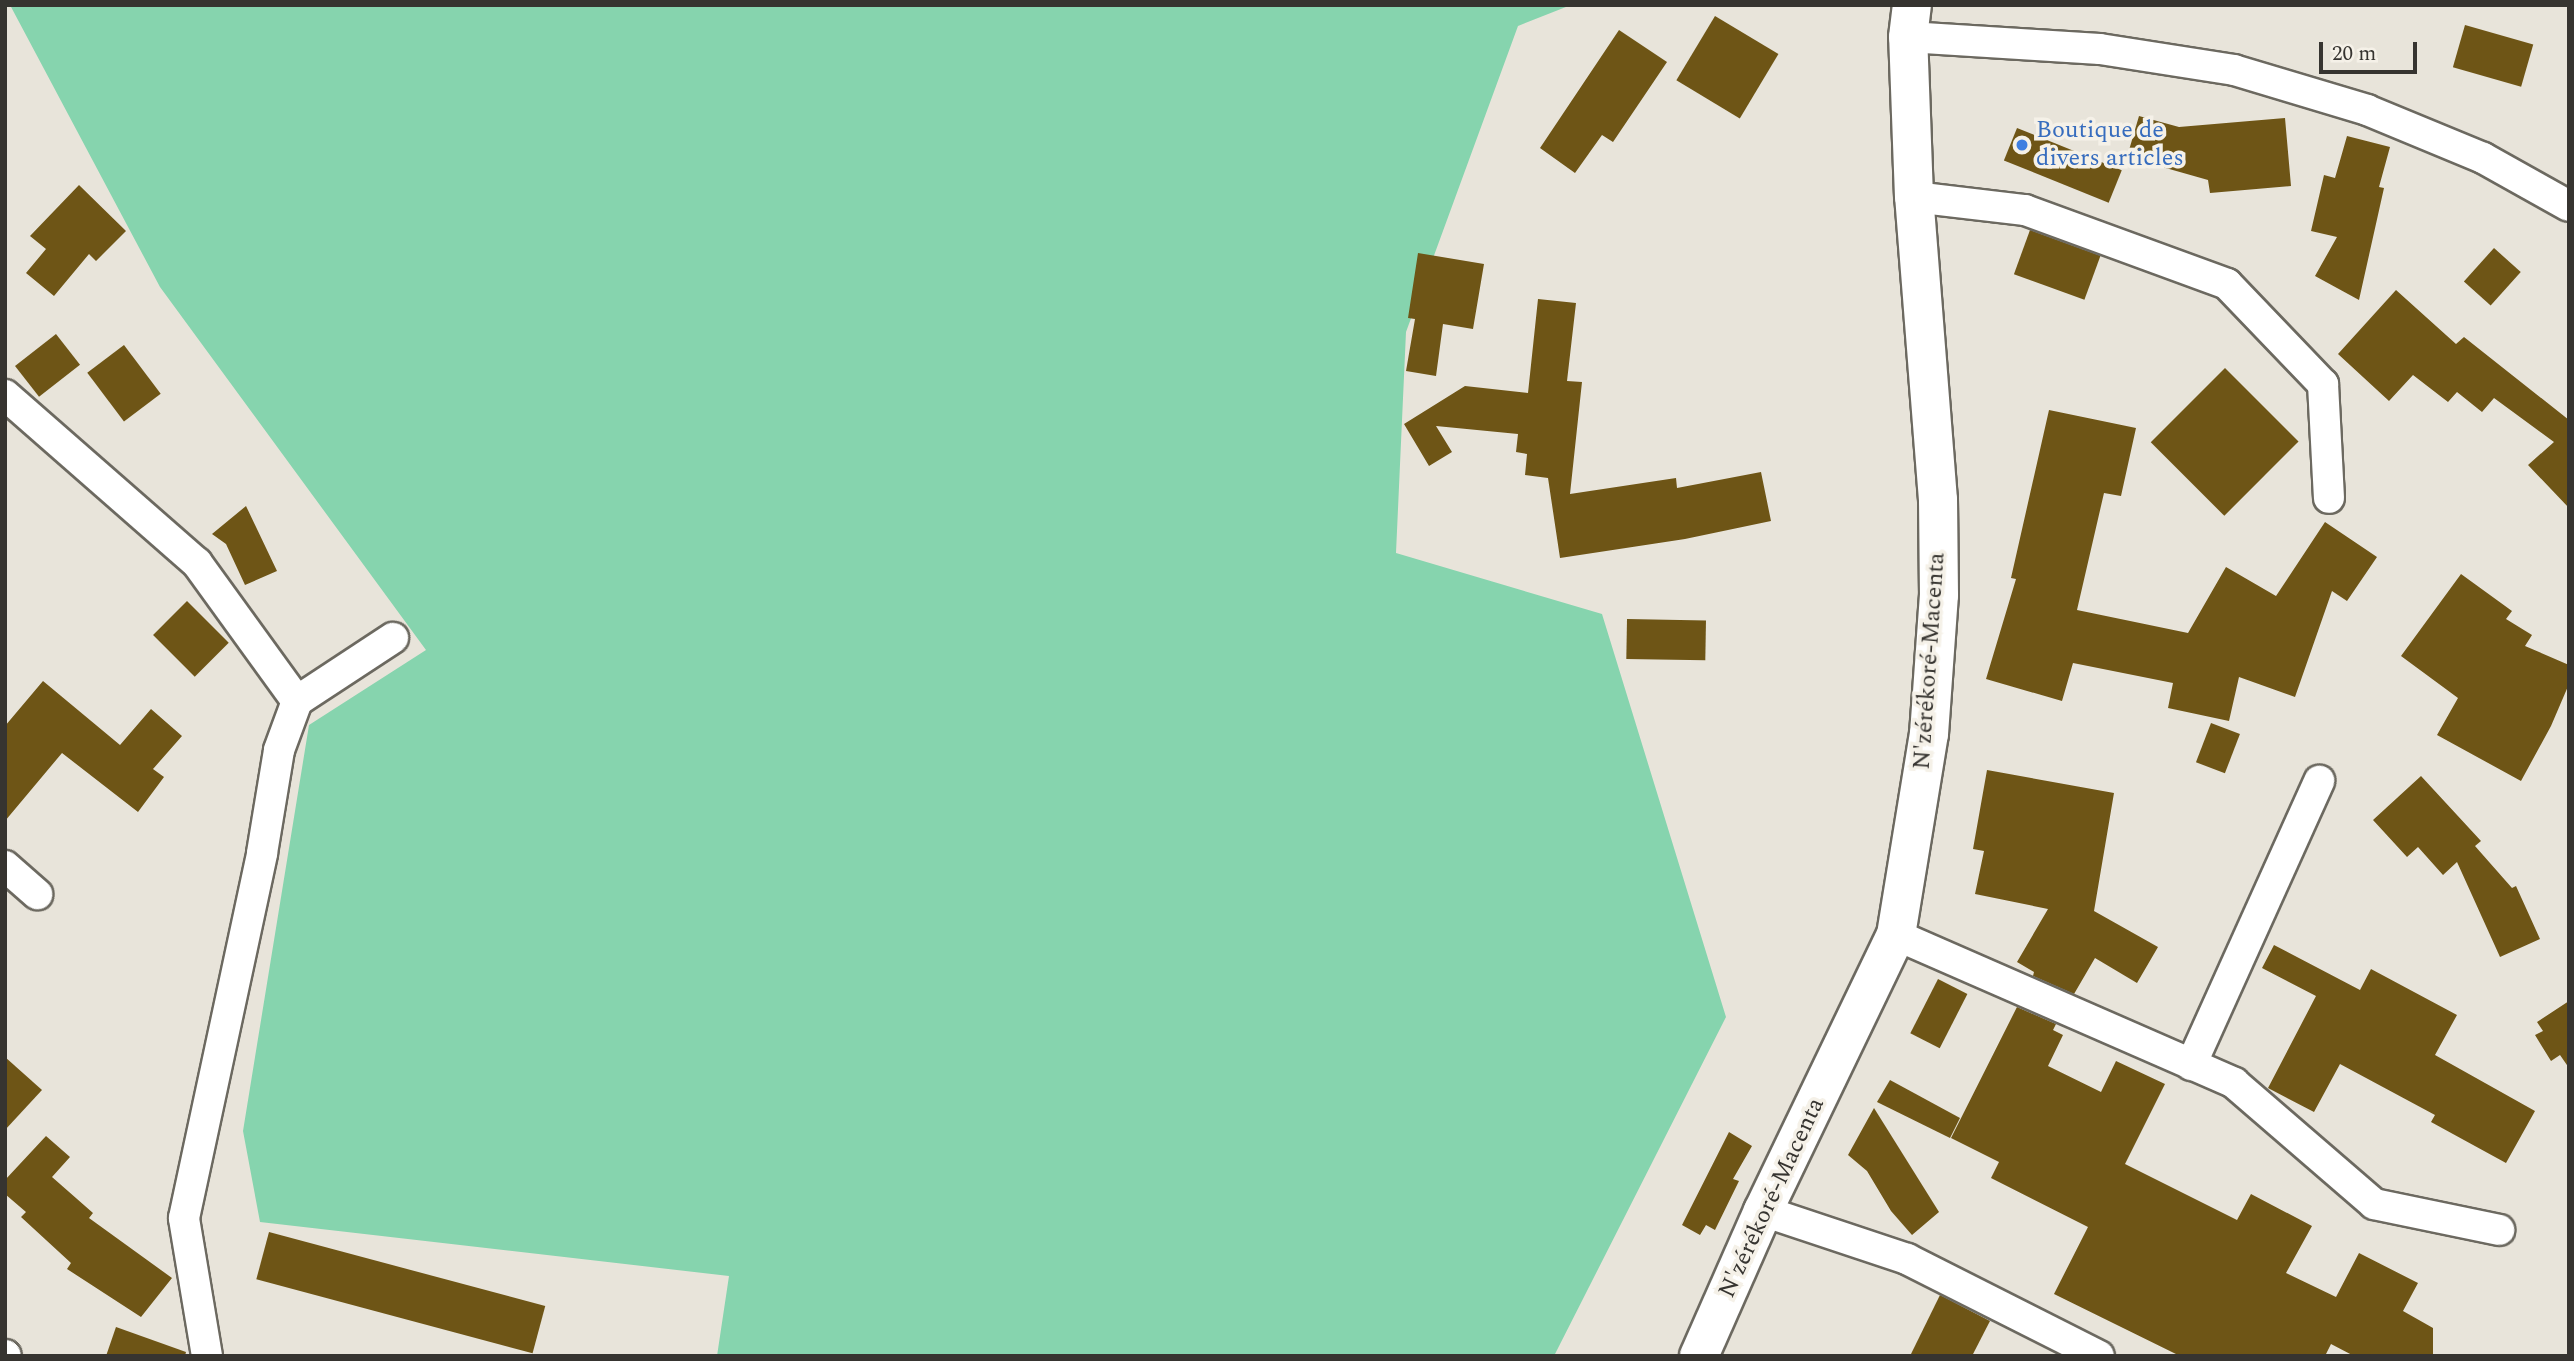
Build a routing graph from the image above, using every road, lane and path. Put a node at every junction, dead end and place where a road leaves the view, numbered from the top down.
1 (1910, 21) edge
2 (1914, 197) junction
3 (2569, 206) edge
4 (5, 395) edge
5 (2329, 498) dead end
6 (393, 638) dead end
7 (297, 701) junction
8 (2319, 781) dead end
9 (5, 866) edge
10 (37, 894) dead end
11 (1896, 935) junction
12 (2191, 1065) junction
13 (1763, 1211) junction
14 (2499, 1230) dead end
15 (207, 1356) edge
16 (1699, 1356) edge
17 (2099, 1356) edge

1 - 2 highway, N'zérékoré-Macenta
1 - 3 street
2 - 5 street
2 - 11 highway, N'zérékoré-Macenta
4 - 7 street
6 - 7 street
7 - 15 street
8 - 12 street
9 - 10 street
11 - 12 street
11 - 13 highway, N'zérékoré-Macenta
12 - 14 street
13 - 16 highway, N'zérékoré-Macenta
13 - 17 street

